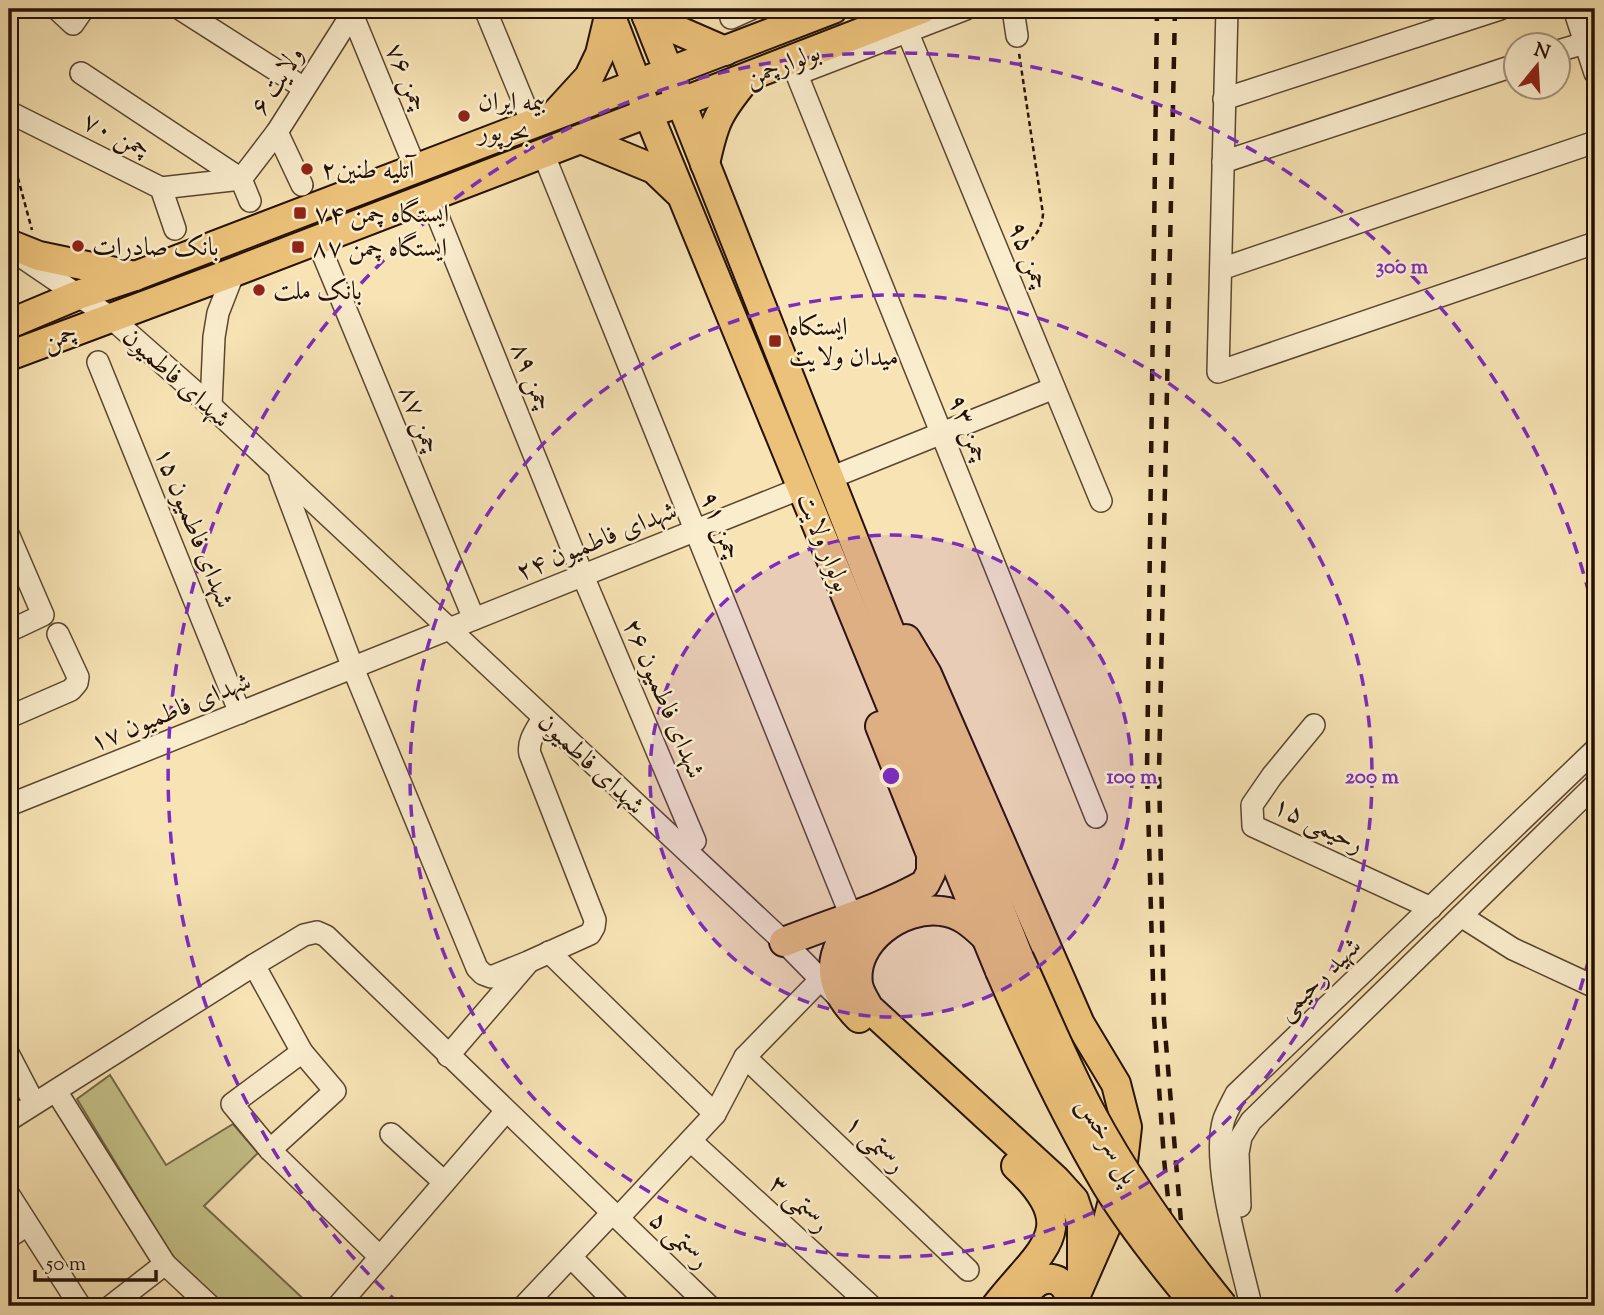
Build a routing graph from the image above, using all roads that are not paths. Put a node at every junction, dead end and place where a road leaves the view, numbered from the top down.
1 (57, 9) edge
2 (80, 9) edge
3 (180, 9) edge
4 (485, 9) edge
5 (751, 9) edge
6 (833, 9) edge
7 (966, 9) edge
8 (1013, 9) edge
9 (1227, 9) edge
10 (1500, 9) edge
11 (1574, 9) edge
12 (352, 10) edge
13 (609, 10) edge
14 (646, 13) edge
15 (731, 18) dead end
16 (915, 20) edge
17 (1017, 36) road end
18 (1585, 43) junction
19 (1572, 47) edge
20 (725, 51) junction
21 (794, 67) junction
22 (1502, 70) edge
23 (81, 72) dead end
24 (670, 72) junction
25 (1595, 73) edge
26 (747, 78) junction
27 (637, 84) junction
28 (304, 88) junction
29 (1224, 99) junction
30 (682, 102) junction
31 (9, 112) edge
32 (648, 113) junction
33 (543, 120) junction
34 (276, 132) junction
35 (581, 139) junction
36 (1595, 142) edge
37 (543, 153) junction
38 (1223, 162) junction
39 (705, 164) junction
40 (415, 167) junction
41 (241, 179) junction
42 (302, 185) dead end
43 (161, 187) junction
44 (430, 197) junction
45 (684, 197) junction
46 (250, 201) dead end
47 (175, 229) dead end
48 (317, 240) junction
49 (1595, 243) edge
50 (9, 246) edge
51 (1221, 269) junction
52 (234, 272) junction
53 (135, 276) junction
54 (78, 295) junction
55 (110, 317) junction
56 (9, 324) edge
57 (9, 356) edge
58 (98, 362) dead end
59 (1054, 388) junction
60 (211, 406) junction
61 (942, 434) junction
62 (278, 470) junction
63 (830, 478) junction
64 (804, 488) junction
65 (1101, 501) dead end
66 (694, 531) junction
67 (9, 536) edge
68 (583, 576) junction
69 (854, 577) junction
70 (474, 620) junction
71 (449, 629) junction
72 (9, 631) edge
73 (58, 634) dead end
74 (353, 668) junction
75 (240, 713) junction
76 (9, 717) edge
77 (543, 718) junction
78 (1314, 725) dead end
79 (1595, 750) edge
80 (1591, 797) edge
81 (9, 805) edge
82 (1096, 817) dead end
83 (695, 841) dead end
84 (1431, 908) junction
85 (856, 915) junction
86 (1461, 916) junction
87 (988, 939) junction
88 (784, 942) junction
89 (549, 952) junction
90 (528, 962) junction
91 (254, 965) junction
92 (1010, 965) junction
93 (1358, 978) junction
94 (821, 979) junction
95 (1595, 987) edge
96 (1377, 998) junction
97 (848, 1007) junction
98 (302, 1052) junction
99 (9, 1055) edge
100 (448, 1056) junction
101 (745, 1057) junction
102 (56, 1091) junction
103 (34, 1103) junction
104 (506, 1111) junction
105 (715, 1114) junction
106 (9, 1120) edge
107 (391, 1134) dead end
108 (691, 1141) junction
109 (270, 1150) junction
110 (444, 1182) junction
111 (9, 1195) edge
112 (615, 1215) junction
113 (27, 1225) junction
114 (9, 1237) edge
115 (380, 1257) junction
116 (571, 1257) junction
117 (165, 1264) junction
118 (968, 1270) dead end
119 (1074, 1298) edge
120 (80, 1306) edge
121 (111, 1306) edge
122 (210, 1306) edge
123 (338, 1306) edge
124 (524, 1306) edge
125 (619, 1306) edge
126 (709, 1306) edge
127 (871, 1306) edge
128 (996, 1306) edge
129 (1012, 1306) edge
130 (1196, 1306) edge
131 (1223, 1306) edge
132 (1251, 1306) edge
133 (1265, 1306) edge

1 - 2 street
3 - 28 street
4 - 33 street
5 - 15 street
6 - 20 main road, بولوارچمن
7 - 16 street
8 - 17 street
9 - 29 street
10 - 29 street
11 - 18 street
12 - 28 street, ولایت ۶
12 - 40 street, چمن ۷۶
13 - 27 main road
13 - 33 main road
14 - 20 main road
14 - 24 main road
16 - 21 main road, بولوارچمن
16 - 59 street, چمن ۹۵
18 - 19 street
18 - 25 street
20 - 24 main road, بولوارچمن
21 - 26 main road, بولوارچمن
21 - 61 street, چمن ۹۳
22 - 38 street
23 - 41 street
24 - 27 main road, بولوارچمن
24 - 30 main road, بولوار ولایت
26 - 30 main road, بولوارچمن
26 - 39 main road
27 - 32 main road, بولوار ولایت
27 - 33 main road
28 - 34 street, ولایت ۶
29 - 38 street
30 - 32 main road, بولوارچمن
30 - 39 main road, بولوار ولایت
31 - 43 street, چمن ۷۰
32 - 35 main road
32 - 45 main road, بولوار ولایت
33 - 40 main road
34 - 41 street, ولایت ۶
34 - 42 street
35 - 37 main road
35 - 45 main road
36 - 51 street
37 - 44 main road
37 - 66 street, چمن ۹۱
38 - 51 street
39 - 63 main road, بولوار ولایت
40 - 53 main road
41 - 43 street
41 - 46 street
43 - 47 street, چمن ۷۰
44 - 48 main road
44 - 68 street, چمن ۸۹
45 - 64 main road, بولوار ولایت
48 - 52 main road
48 - 70 street, چمن ۸۷
49 - 51 street
50 - 53 main road
50 - 54 street
52 - 55 main road
52 - 60 street
53 - 54 main road, چمن
54 - 55 street, شهدای فاطمیون
54 - 56 main road, چمن
55 - 57 main road, چمن
55 - 60 street, شهدای فاطمیون
58 - 75 street, شهدای فاطمیون ۱۵
59 - 61 street
59 - 65 street, چمن ۹۵
60 - 62 street, شهدای فاطمیون
61 - 63 street
61 - 82 street, چمن ۹۳
62 - 71 street, شهدای فاطمیون
62 - 74 street
63 - 69 main road, بولوار ولایت
64 - 66 street, شهدای فاطمیون ۲۴
64 - 69 main road, بولوار ولایت
66 - 68 street, شهدای فاطمیون ۲۴
66 - 85 street, چمن ۹۱
67 - 72 street
68 - 70 street, شهدای فاطمیون ۲۴
68 - 83 street, شهدای فاطمیون ۲۶
69 - 85 main road
69 - 87 main road, بولوار ولایت
69 - 92 main road, بولوار ولایت
69 - 119 main road
70 - 71 street, شهدای فاطمیون ۲۴
71 - 74 street, شهدای فاطمیون ۱۷
71 - 77 street, شهدای فاطمیون
73 - 76 street
74 - 75 street, شهدای فاطمیون ۱۷
74 - 90 street
75 - 81 street, شهدای فاطمیون ۱۷
77 - 88 street, شهدای فاطمیون
77 - 89 street
78 - 84 street, رحیمی ۱۵
79 - 84 street, شهید رحیمی
80 - 86 street
84 - 93 street, شهید رحیمی
85 - 88 main road
85 - 97 main road
86 - 95 street
86 - 96 street
87 - 92 main road, بولوار ولایت
87 - 119 main road
88 - 94 street, شهدای فاطمیون
89 - 90 street
89 - 105 street
90 - 100 street
91 - 98 street
91 - 100 street, رستمی ۵
91 - 102 street, رستمی ۵
92 - 130 main road, پل سرخس, bridge
92 - 131 main road, پل سرخس, bridge
93 - 96 street
93 - 132 street, شهید رحیمی
94 - 97 street, شهدای فاطمیون
94 - 101 street
96 - 133 street
97 - 128 main road, شهدای فاطمیون
98 - 109 street
98 - 109 street
99 - 103 street
100 - 104 street, رستمی ۵
101 - 105 street
101 - 118 street, رستمی ۱
102 - 103 street, رستمی ۵
102 - 117 street
103 - 106 street, رستمی ۵
104 - 110 street
104 - 112 street, رستمی ۵
105 - 108 street
107 - 110 street
108 - 112 street
108 - 127 street, رستمی ۳
109 - 115 street
110 - 115 street
111 - 113 street
112 - 116 street
112 - 126 street, رستمی ۵
113 - 114 street
113 - 120 street
115 - 123 street
116 - 124 street
116 - 125 street
117 - 121 street
117 - 122 street
119 - 129 main road

